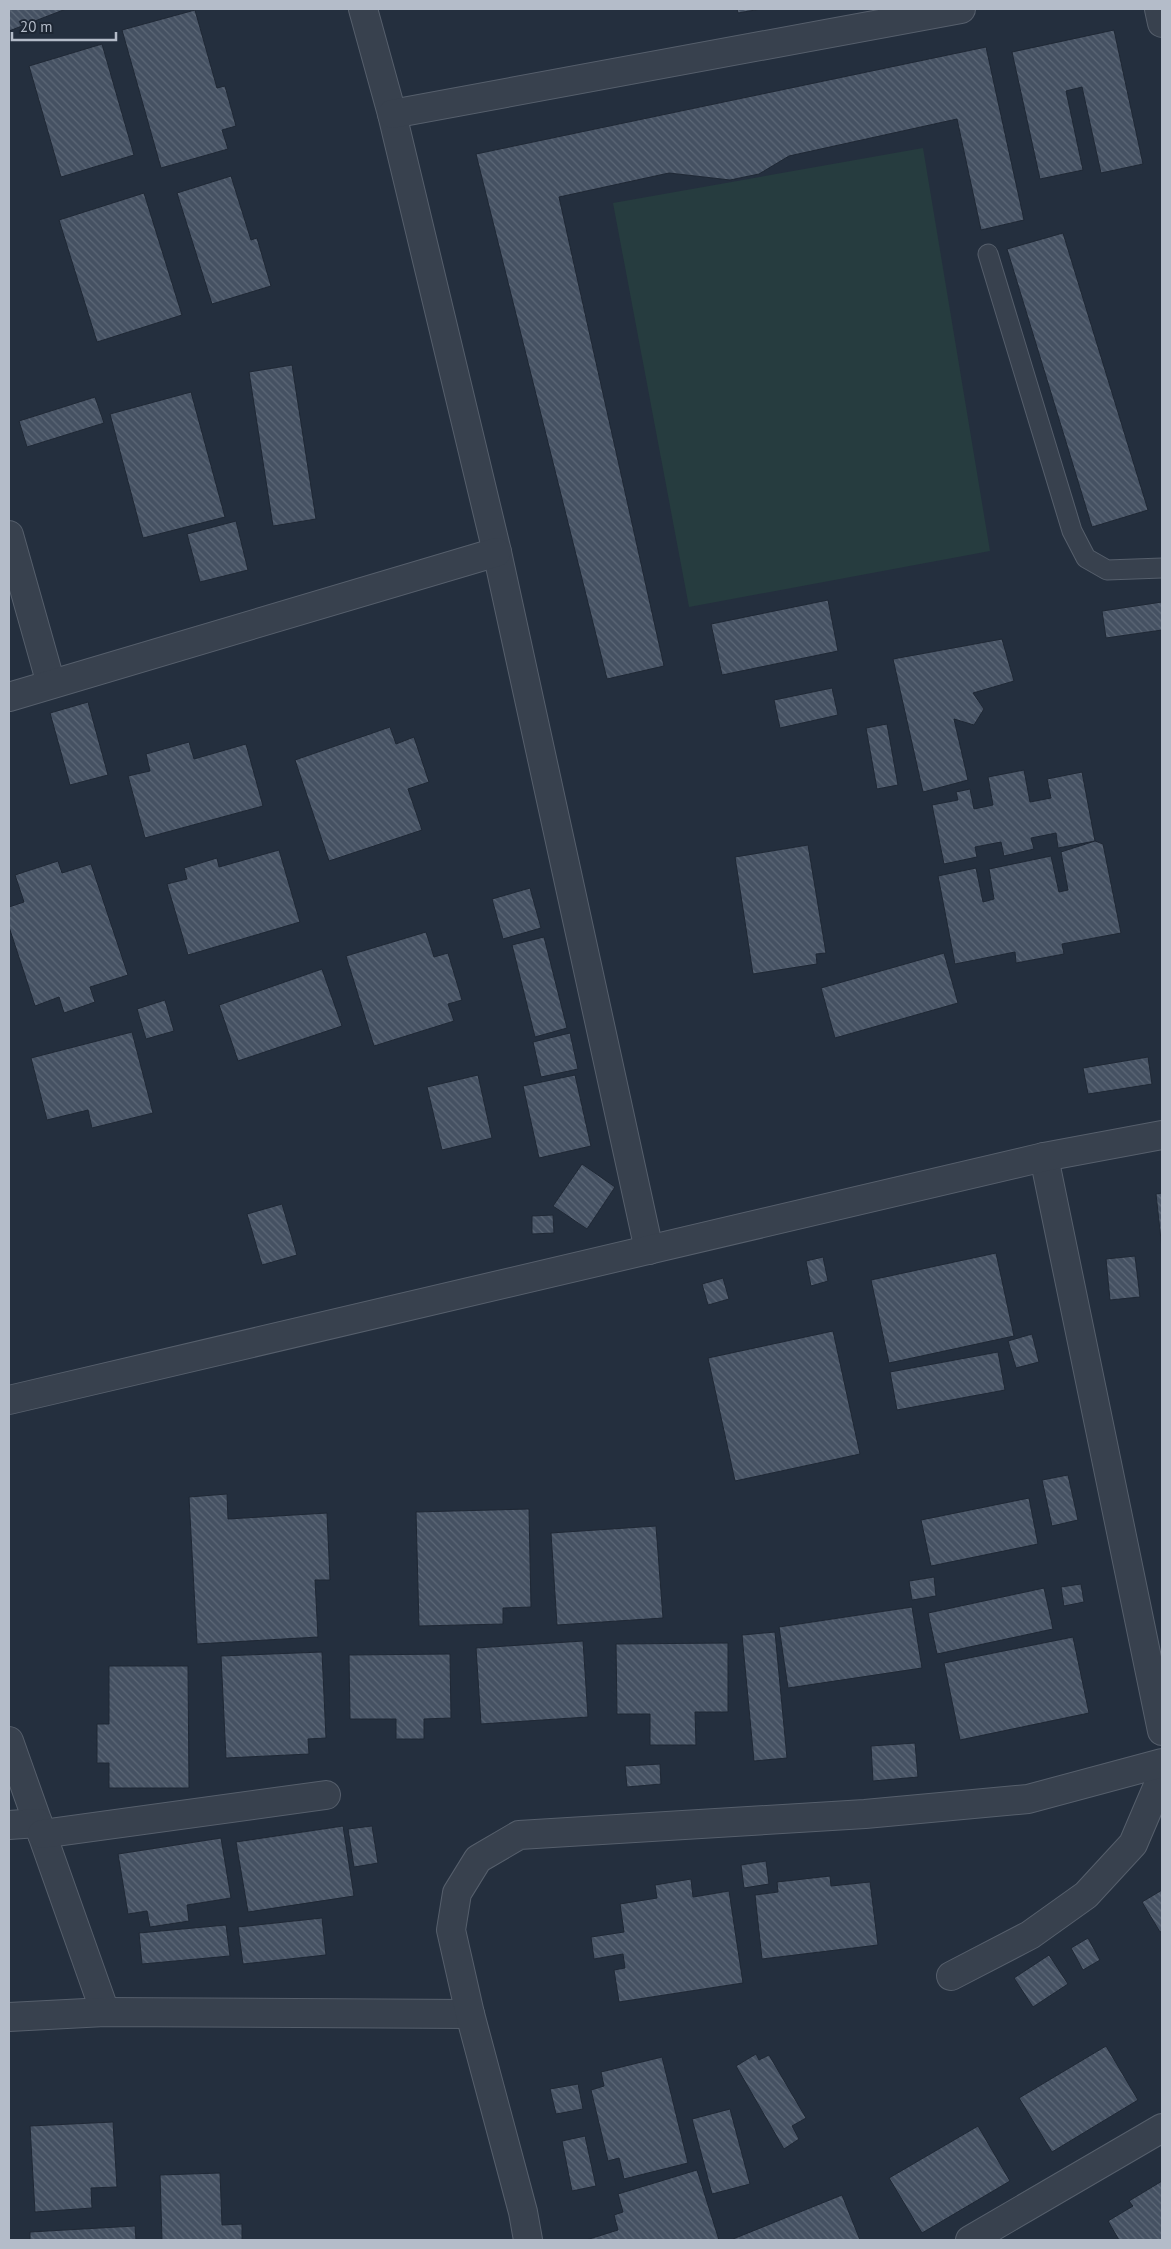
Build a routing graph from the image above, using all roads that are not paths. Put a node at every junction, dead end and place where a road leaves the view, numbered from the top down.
1 (363, 9) edge
2 (961, 9) edge
3 (1159, 9) edge
4 (1162, 23) edge
5 (392, 114) junction
6 (988, 254) dead end
7 (9, 535) edge
8 (497, 552) junction
9 (1162, 568) edge
10 (51, 684) junction
11 (9, 697) edge
12 (1162, 1136) edge
13 (1044, 1157) junction
14 (649, 1250) junction
15 (9, 1400) edge
16 (1162, 1731) edge
17 (9, 1741) edge
18 (1162, 1763) edge
19 (1162, 1776) edge
20 (326, 1795) dead end
21 (9, 1825) edge
22 (40, 1829) junction
23 (951, 1976) dead end
24 (105, 2012) junction
25 (470, 2014) junction
26 (9, 2016) edge
27 (1162, 2128) edge
28 (528, 2240) edge
29 (970, 2240) edge

1 - 5 street
2 - 5 street
3 - 4 street
5 - 8 street
6 - 9 lane
7 - 10 street
8 - 10 street
8 - 14 street
10 - 11 street
12 - 13 street
13 - 14 street
13 - 16 street
14 - 15 street
17 - 22 street
18 - 25 street
19 - 23 street
20 - 22 street
21 - 22 street
22 - 24 street
24 - 25 street
24 - 26 street
25 - 28 street
27 - 29 street

